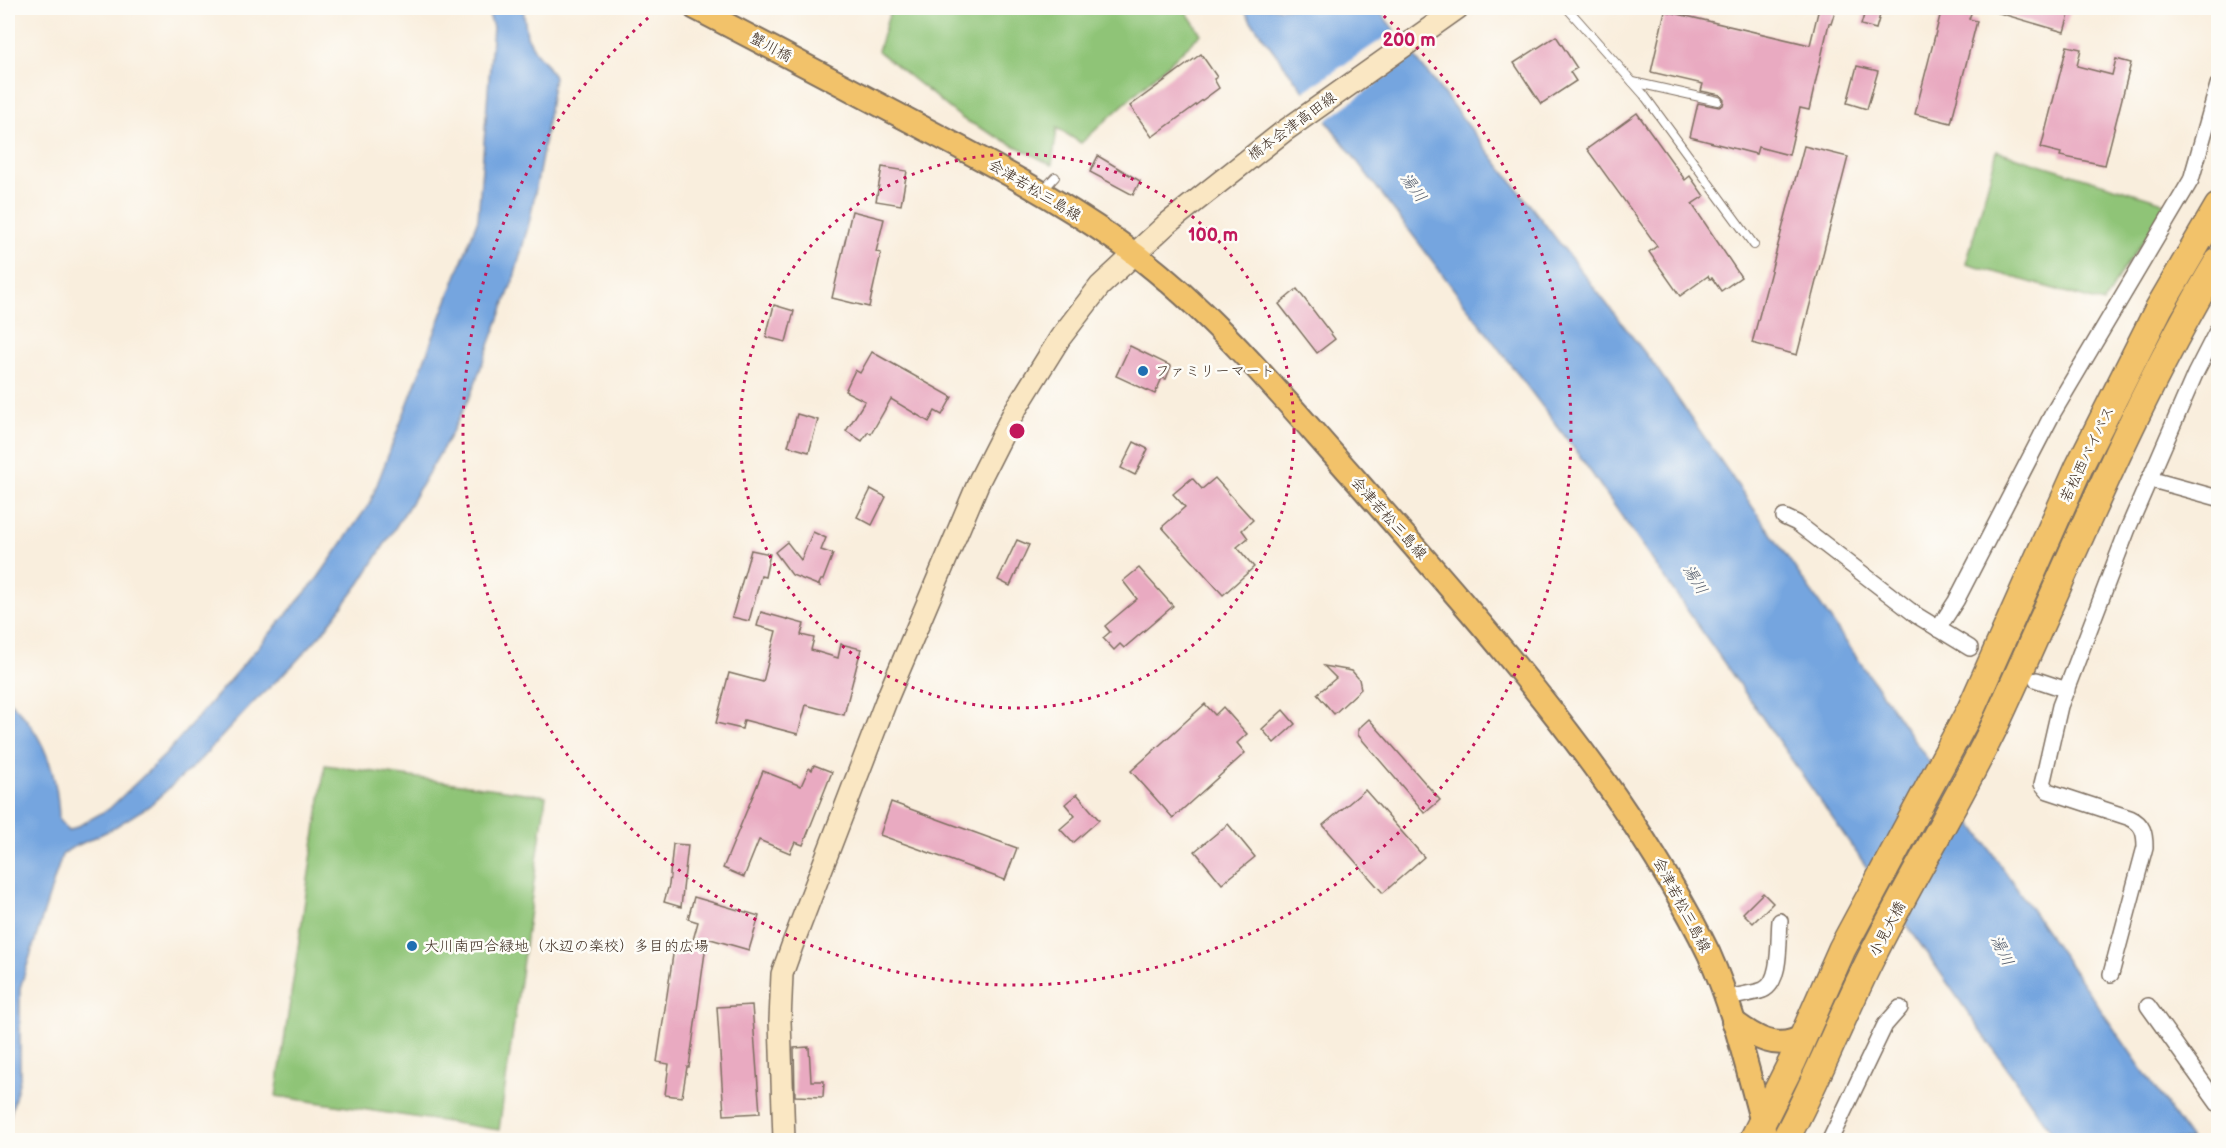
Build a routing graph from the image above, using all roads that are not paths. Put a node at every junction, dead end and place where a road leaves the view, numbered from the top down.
1 (695, 8) edge
2 (1458, 8) edge
3 (1567, 8) edge
4 (814, 70) joint
5 (1632, 82) junction
6 (2218, 85) edge
7 (1718, 101) dead end
8 (2218, 207) edge
9 (1754, 245) dead end
10 (1133, 254) junction
11 (2218, 262) edge
12 (2218, 329) edge
13 (2149, 479) junction
14 (2218, 498) edge
15 (1785, 517) dead end
16 (1938, 629) junction
17 (1970, 648) dead end
18 (2037, 680) dead end
19 (2067, 690) junction
20 (1971, 710) joint
21 (1996, 722) joint
22 (1780, 921) dead end
23 (2111, 974) dead end
24 (1725, 999) junction
25 (2148, 1006) dead end
26 (1900, 1008) dead end
27 (1733, 1022) junction
28 (1803, 1036) junction
29 (2218, 1104) edge
30 (1761, 1135) edge
31 (784, 1140) edge
32 (1785, 1140) edge
33 (1830, 1140) edge

1 - 4 main road, 蟹川橋
2 - 10 street, 橋本会津高田線
3 - 5 lane
4 - 10 main road, 会津若松三島線
5 - 7 lane
5 - 9 lane
6 - 16 street
8 - 20 highway, 若松西バイパス
10 - 24 main road, 会津若松三島線
10 - 31 street, 橋本会津高田線
11 - 21 highway, 若松西バイパス
12 - 13 street
13 - 14 street
13 - 19 street
15 - 16 street
16 - 17 street
18 - 19 street
19 - 23 street
20 - 28 highway, 小見大橋
21 - 32 highway, 小見大橋
22 - 24 street
24 - 27 main road, 会津若松三島線
25 - 29 street
26 - 33 street
27 - 28 main road
27 - 30 main road, 会津若松三島線
28 - 30 highway, 小見大橋

